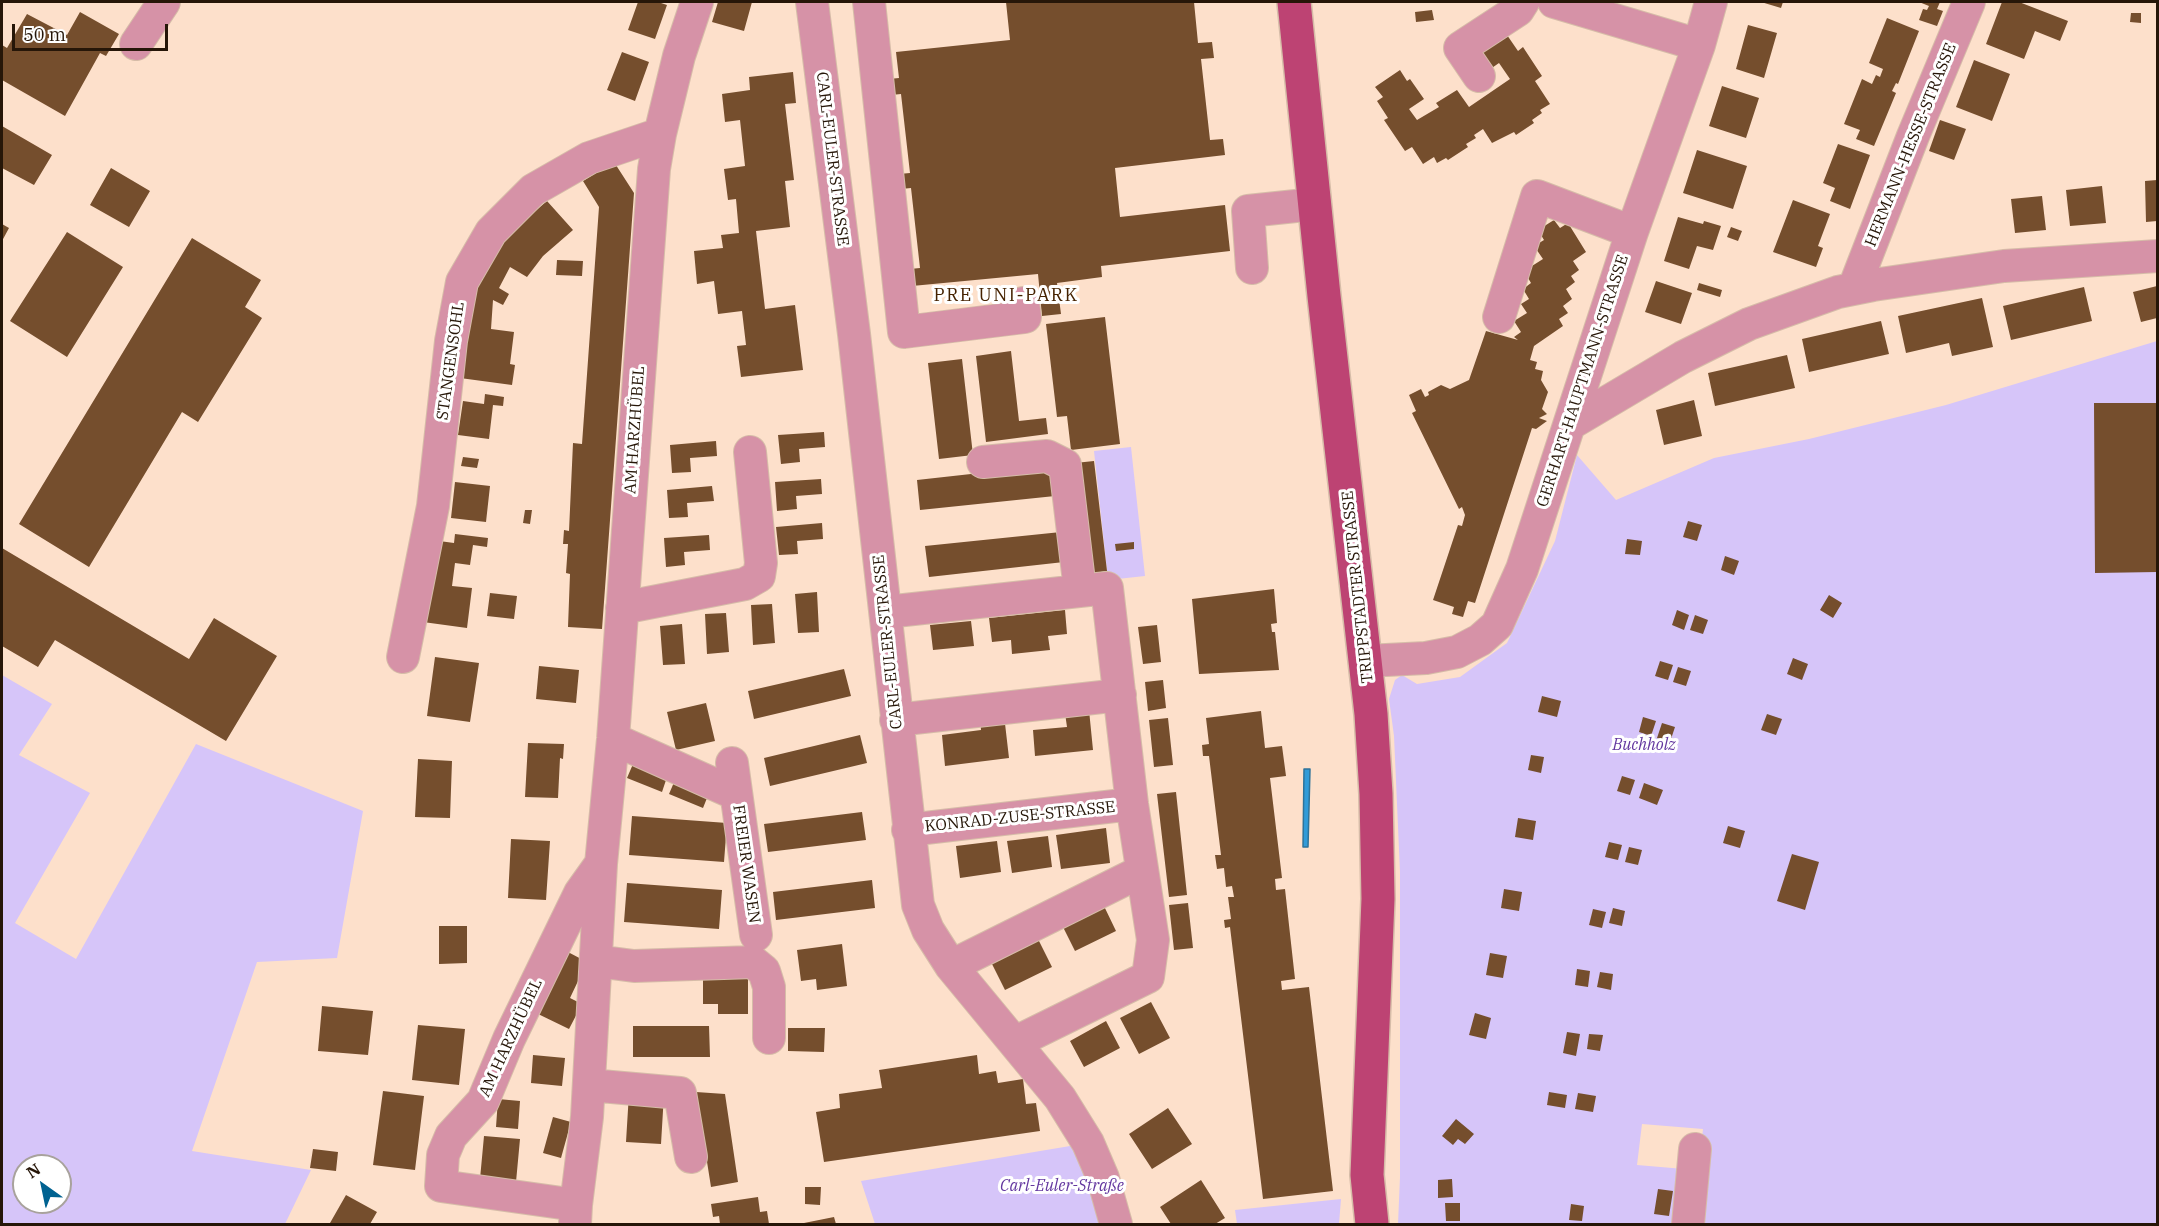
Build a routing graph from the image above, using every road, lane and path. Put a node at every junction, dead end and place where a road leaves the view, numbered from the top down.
1 (164, 2) edge
2 (697, 2) edge
3 (812, 2) edge
4 (869, 2) edge
5 (1294, 2) edge
6 (1523, 2) edge
7 (1554, 2) edge
8 (1711, 2) edge
9 (1969, 2) edge
10 (136, 44) dead end
11 (1699, 45) junction
12 (1479, 76) dead end
13 (660, 134) junction
14 (1315, 204) junction
15 (1632, 232) junction
16 (2157, 256) edge
17 (1252, 268) dead end
18 (1854, 288) junction
19 (1023, 303) dead end
20 (1499, 317) dead end
21 (1570, 424) junction
22 (750, 452) dead end
23 (983, 462) dead end
24 (1080, 590) junction
25 (622, 608) junction
26 (886, 612) junction
27 (403, 657) dead end
28 (1366, 662) junction
29 (1120, 695) junction
30 (896, 720) junction
31 (613, 738) junction
32 (1132, 804) junction
33 (908, 830) junction
34 (601, 864) junction
35 (1142, 871) junction
36 (756, 935) dead end
37 (596, 961) junction
38 (951, 966) junction
39 (769, 1038) dead end
40 (1016, 1042) junction
41 (589, 1085) junction
42 (1695, 1149) dead end
43 (691, 1157) dead end
44 (1367, 1175) junction
45 (576, 1215) edge
46 (1116, 1224) edge
47 (1357, 1224) edge
48 (1372, 1224) edge
49 (1688, 1224) edge

1 - 10 street
2 - 13 street, AM HARZHÜBEL
3 - 26 street, CARL-EULER-STRASSE
4 - 19 street
5 - 14 main road, TRIPPSTADTER STRASSE
6 - 12 street
7 - 11 street
8 - 11 street, GERHART-HAUPTMANN-STRASSE
9 - 18 street, HERMANN-HESSE-STRASSE
11 - 15 street, GERHART-HAUPTMANN-STRASSE
13 - 25 street, AM HARZHÜBEL
13 - 27 street, STANGENSOHL
14 - 17 street
14 - 28 main road, TRIPPSTADTER STRASSE
15 - 20 street
15 - 21 street, GERHART-HAUPTMANN-STRASSE
16 - 18 street
18 - 21 street
21 - 28 street, GERHART-HAUPTMANN-STRASSE
22 - 25 street
23 - 24 street
24 - 26 street, KONRAD-ZUSE-STRASSE
24 - 29 street, KONRAD-ZUSE-STRASSE
25 - 31 street, AM HARZHÜBEL
26 - 30 street, CARL-EULER-STRASSE
28 - 44 main road, TRIPPSTADTER STRASSE
29 - 30 street
29 - 32 street, KONRAD-ZUSE-STRASSE
30 - 33 street, CARL-EULER-STRASSE
31 - 34 street, AM HARZHÜBEL
31 - 36 street, FREIER WASEN
32 - 33 street, KONRAD-ZUSE-STRASSE
32 - 35 street, KONRAD-ZUSE-STRASSE
33 - 38 street, CARL-EULER-STRASSE
34 - 37 street, AM HARZHÜBEL
34 - 45 street, AM HARZHÜBEL
35 - 38 street
35 - 40 street, KONRAD-ZUSE-STRASSE
37 - 39 street
37 - 41 street, AM HARZHÜBEL
38 - 40 street, CARL-EULER-STRASSE
40 - 46 street, CARL-EULER-STRASSE
41 - 43 street
41 - 45 street, AM HARZHÜBEL
42 - 49 street
44 - 47 main road, TRIPPSTADTER STRASSE
44 - 48 main road, TRIPPSTADTER STRASSE

